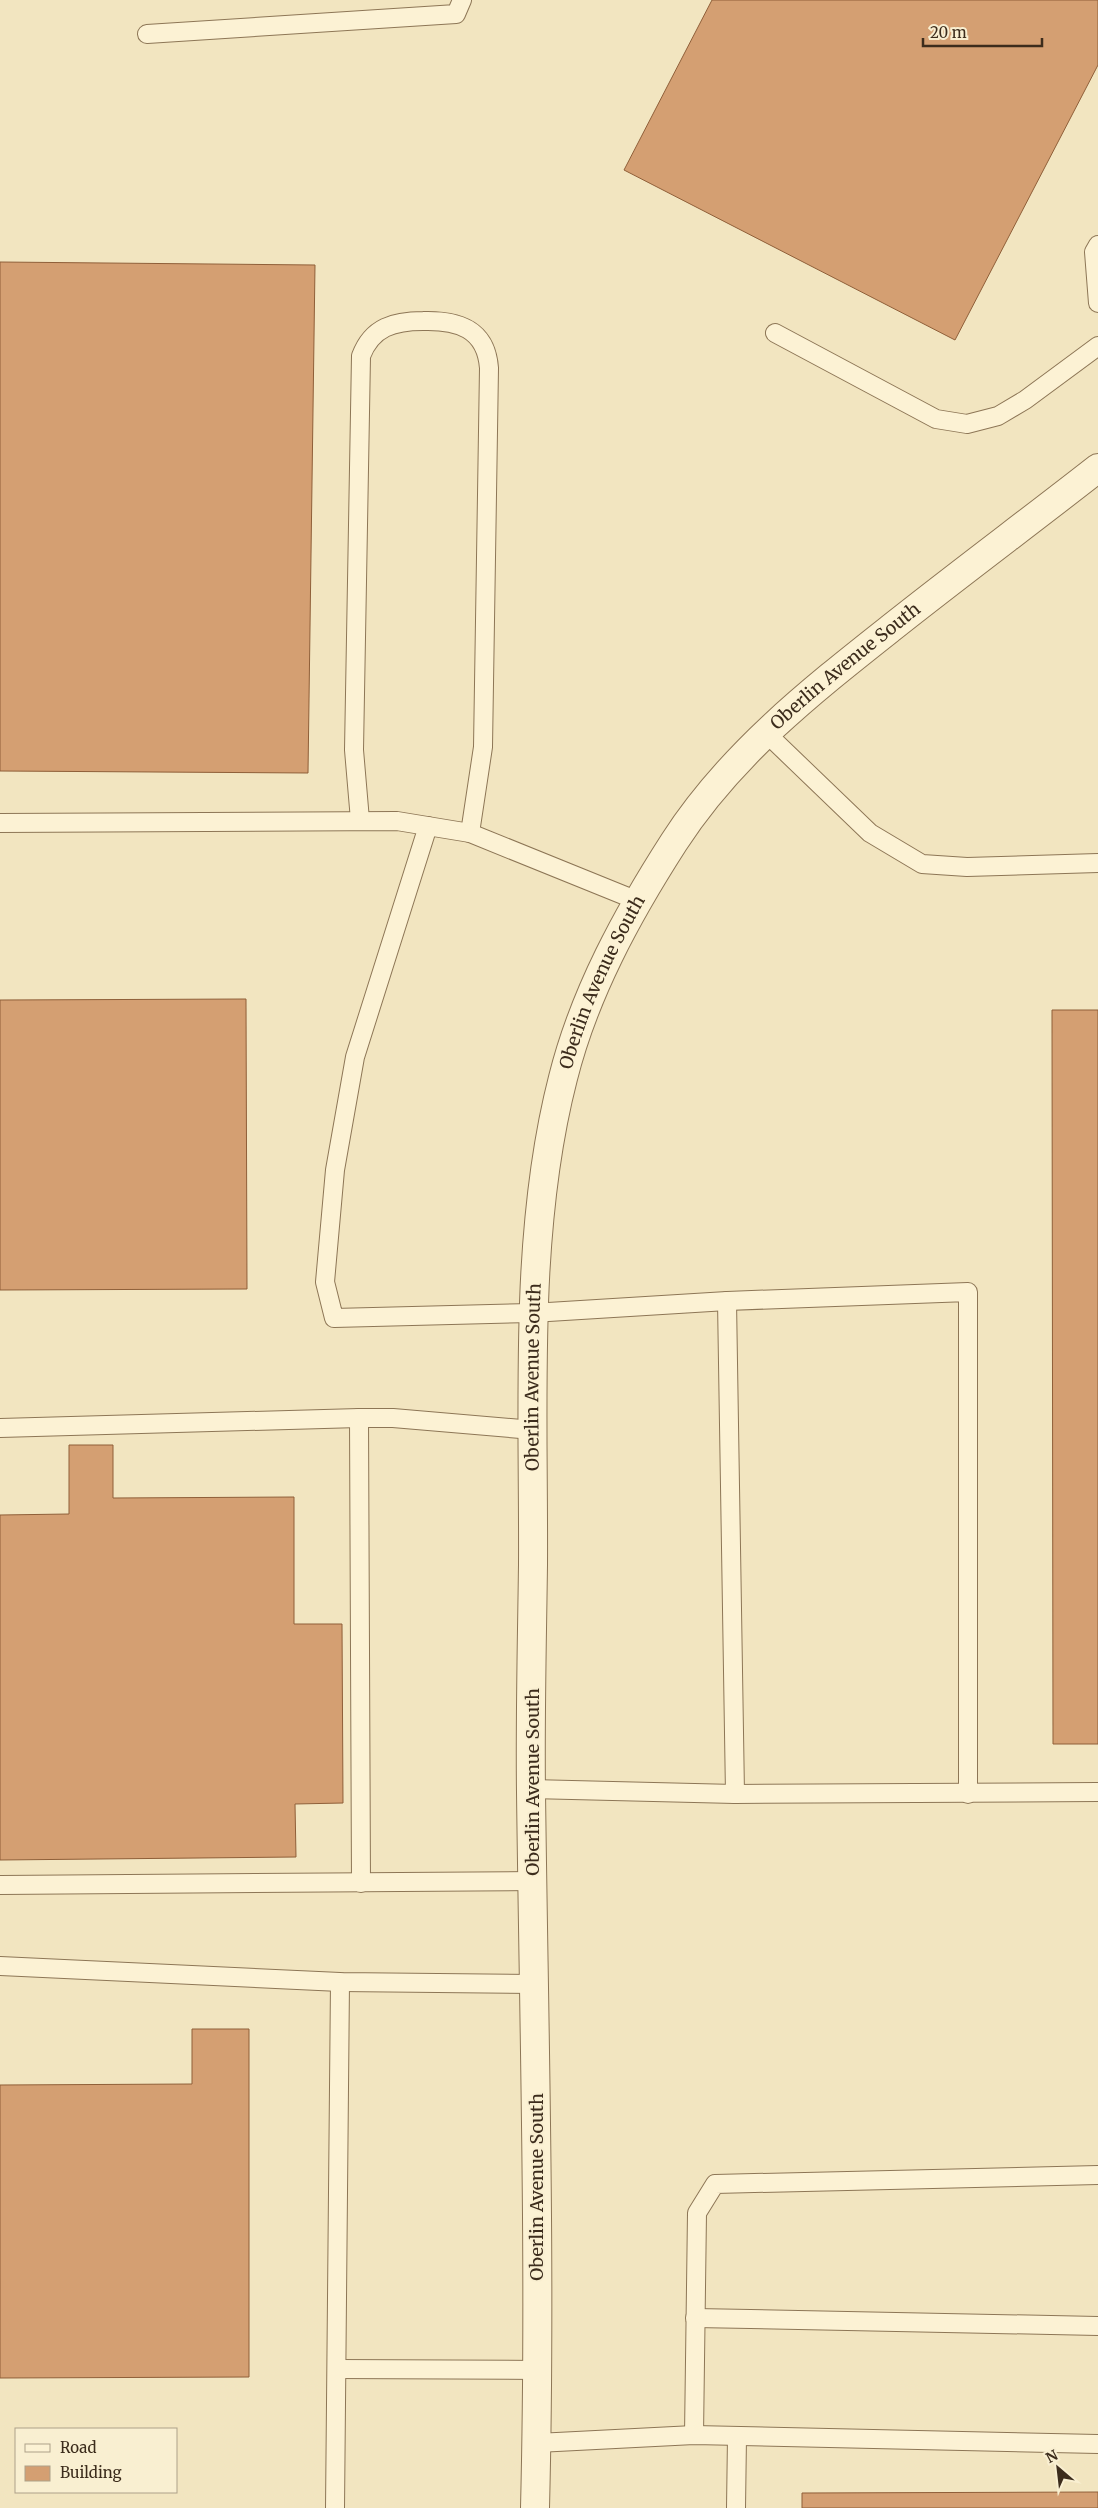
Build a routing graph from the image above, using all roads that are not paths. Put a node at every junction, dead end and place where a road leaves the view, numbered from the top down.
1 (462, 0) edge
2 (147, 34) dead end
3 (1098, 245) edge
4 (1098, 303) edge
5 (775, 333) dead end
6 (1098, 346) edge
7 (1098, 468) edge
8 (765, 732) junction
9 (360, 820) junction
10 (0, 823) edge
11 (428, 826) junction
12 (470, 832) junction
13 (1098, 863) edge
14 (638, 901) junction
15 (727, 1301) junction
16 (532, 1313) junction
17 (359, 1418) junction
18 (0, 1428) edge
19 (534, 1430) junction
20 (531, 1789) junction
21 (1098, 1792) edge
22 (735, 1794) junction
23 (968, 1794) junction
24 (533, 1881) junction
25 (361, 1883) junction
26 (0, 1885) edge
27 (0, 1966) edge
28 (340, 1982) junction
29 (536, 1984) junction
30 (1098, 2175) edge
31 (695, 2318) junction
32 (1098, 2326) edge
33 (337, 2369) junction
34 (538, 2370) junction
35 (694, 2435) junction
36 (737, 2437) junction
37 (537, 2443) junction
38 (1098, 2444) edge
39 (335, 2508) edge
40 (535, 2508) edge
41 (736, 2508) edge

1 - 2 lane
3 - 4 lane
5 - 6 lane
7 - 8 street, Oberlin Avenue South
8 - 13 lane
8 - 14 street, Oberlin Avenue South
9 - 10 lane
9 - 11 lane
9 - 12 lane
11 - 12 lane
11 - 16 lane
12 - 14 lane
14 - 16 street, Oberlin Avenue South
15 - 16 lane
15 - 22 lane
15 - 23 lane
16 - 19 street, Oberlin Avenue South
17 - 18 lane
17 - 19 lane
17 - 25 lane
19 - 20 street, Oberlin Avenue South
20 - 22 lane
20 - 24 street, Oberlin Avenue South
21 - 23 lane
22 - 23 lane
24 - 25 lane
24 - 29 street, Oberlin Avenue South
25 - 26 lane
27 - 28 lane
28 - 29 lane
28 - 33 lane
29 - 34 street, Oberlin Avenue South
30 - 31 lane
31 - 32 lane
31 - 35 lane
33 - 34 lane
33 - 39 lane
34 - 37 street, Oberlin Avenue South
35 - 36 lane
35 - 37 lane
36 - 38 lane
36 - 41 lane
37 - 40 street, Oberlin Avenue South

